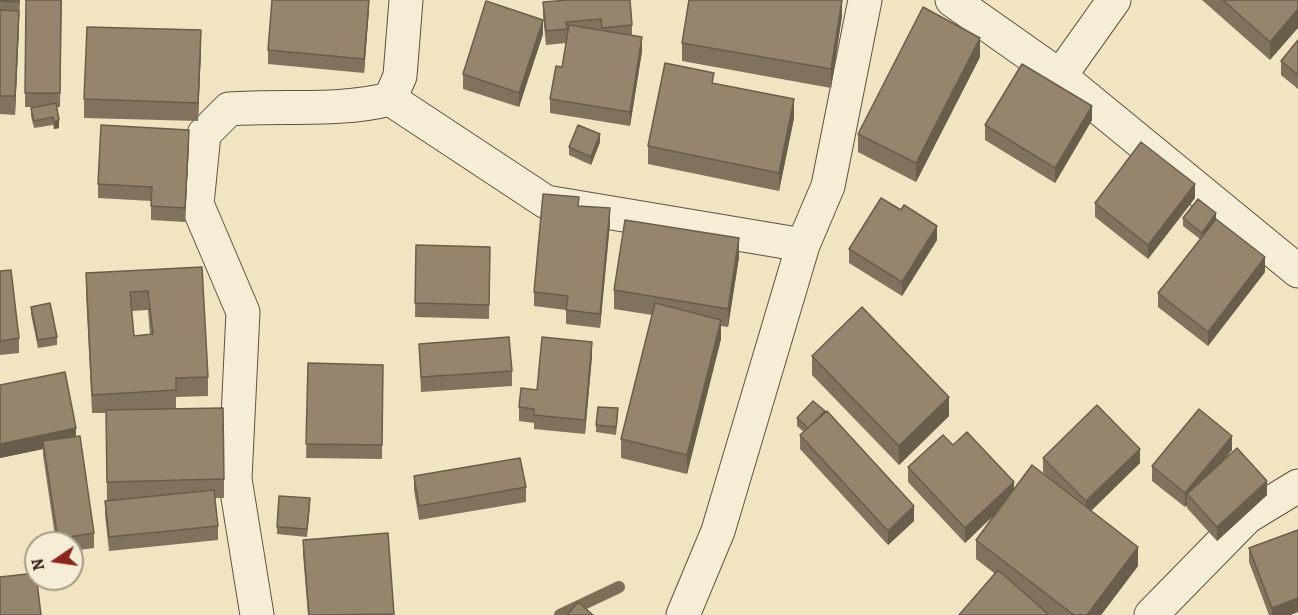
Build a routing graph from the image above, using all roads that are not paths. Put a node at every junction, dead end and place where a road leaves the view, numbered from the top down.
1 (406, 0) edge
2 (865, 0) edge
3 (952, 0) edge
4 (1114, 0) edge
5 (1060, 76) junction
6 (390, 99) junction
7 (803, 245) junction
8 (1298, 271) edge
9 (1298, 486) edge
10 (257, 615) edge
11 (683, 615) edge
12 (1151, 615) edge

1 - 6 street
2 - 7 street
3 - 5 street
4 - 5 street
5 - 8 street
6 - 7 street
6 - 10 street
7 - 11 street
9 - 12 street

